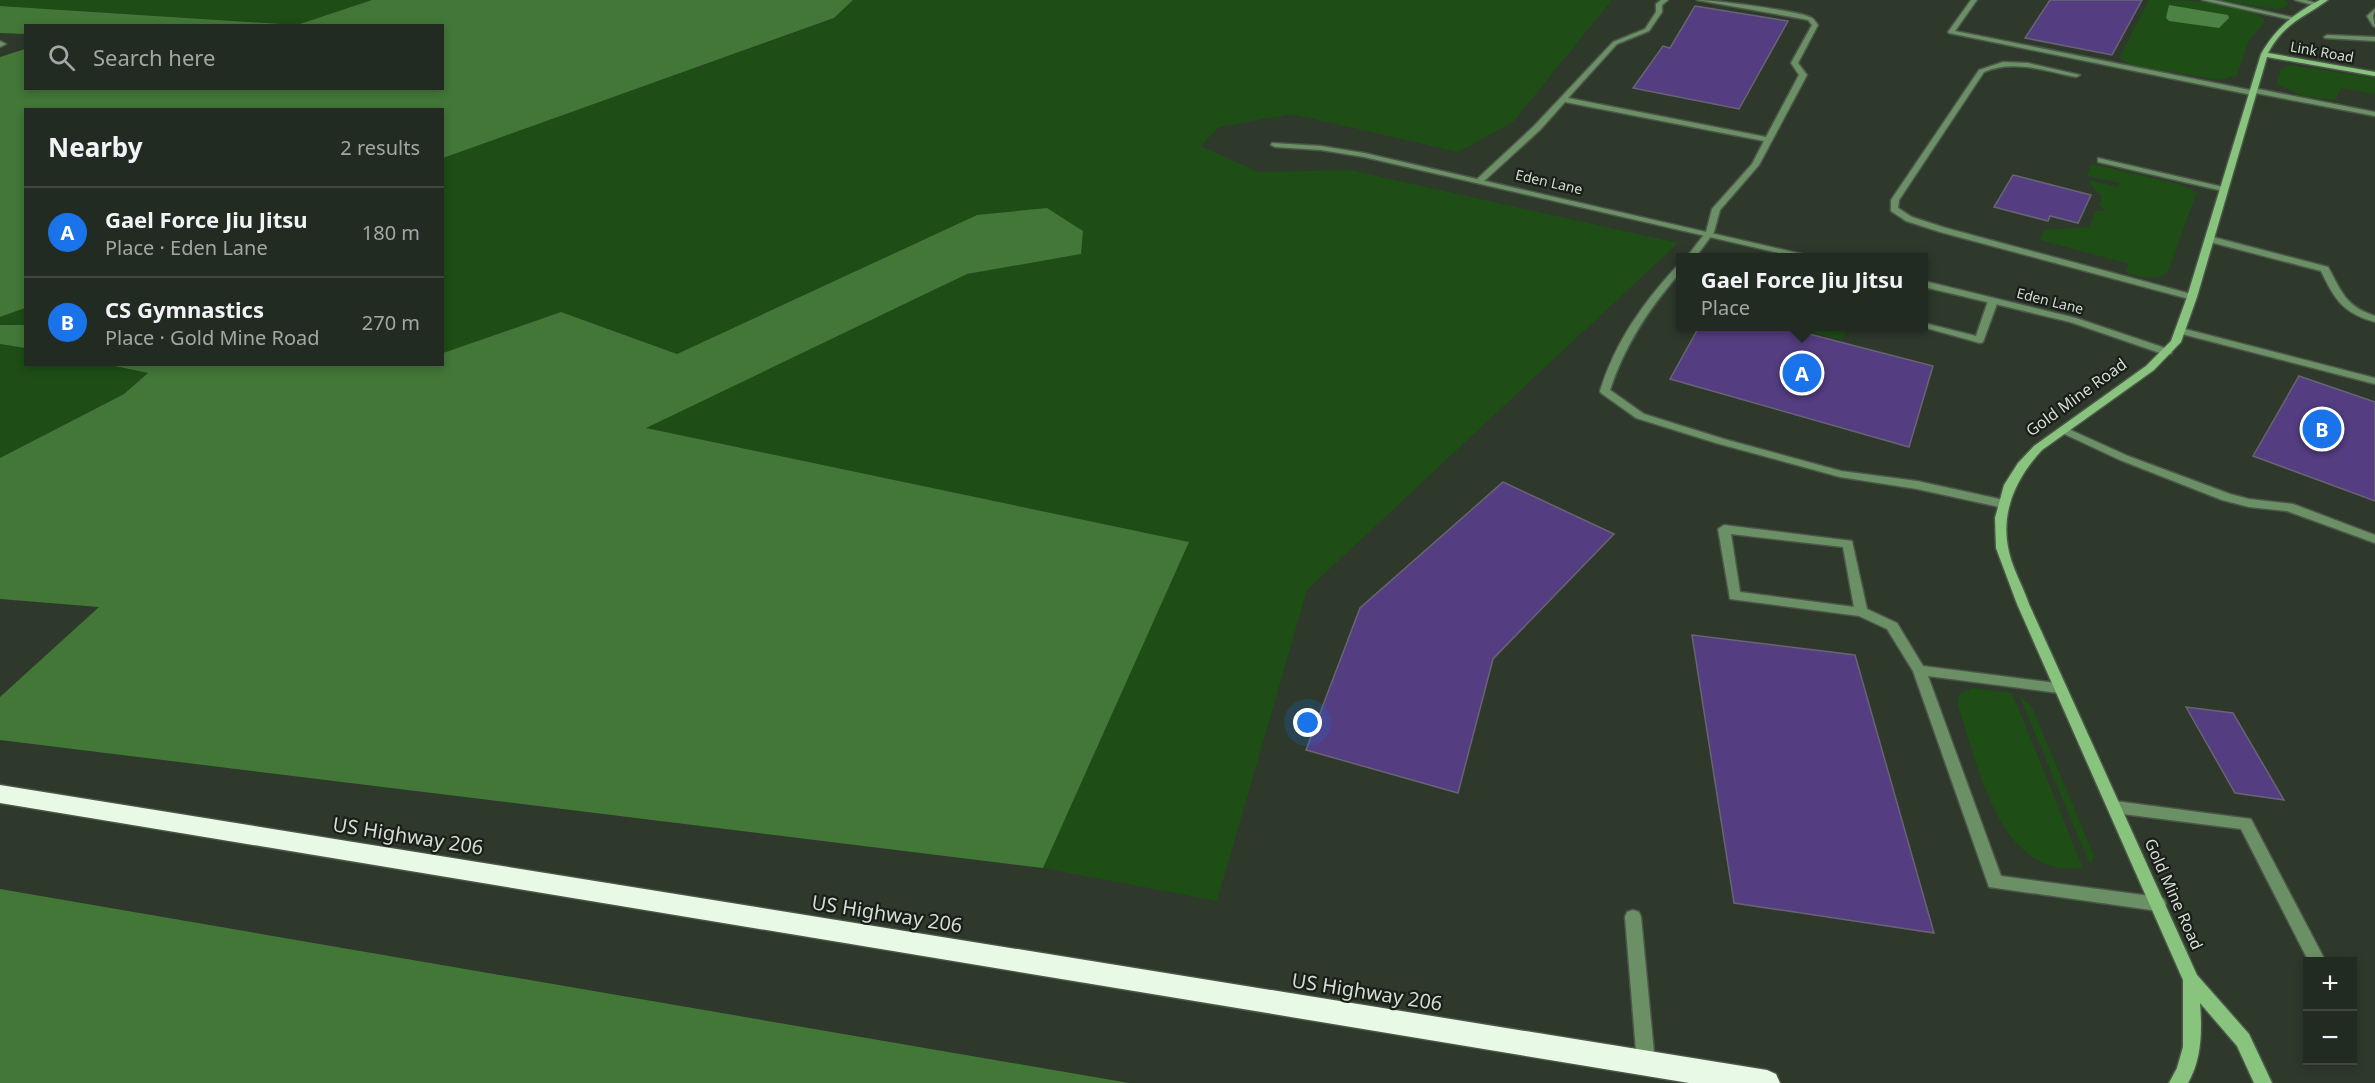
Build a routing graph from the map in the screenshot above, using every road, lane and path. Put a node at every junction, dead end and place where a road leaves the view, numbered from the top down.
1 (1665, 0) edge
2 (1700, 0) edge
3 (1974, 0) edge
4 (2205, 0) edge
5 (2298, 0) edge
6 (2321, 2) edge
7 (2375, 11) edge
8 (2294, 18) junction
9 (2375, 25) edge
10 (2327, 37) dead end
11 (2375, 39) edge
12 (2264, 54) junction
13 (2375, 74) edge
14 (2076, 75) dead end
15 (2252, 91) junction
16 (1565, 100) junction
17 (2375, 114) edge
18 (1767, 140) junction
19 (1275, 145) dead end
20 (2101, 160) dead end
21 (1480, 180) junction
22 (2223, 189) junction
23 (1710, 232) junction
24 (2209, 239) junction
25 (1694, 253) edge
26 (1795, 253) edge
27 (1676, 272) edge
28 (1928, 285) edge
29 (2192, 297) junction
30 (1993, 301) junction
31 (2375, 319) edge
32 (1928, 327) edge
33 (2181, 331) junction
34 (2167, 352) junction
35 (2375, 381) edge
36 (2064, 430) junction
37 (2004, 504) junction
38 (2375, 539) edge
39 (1862, 612) junction
40 (1919, 670) junction
41 (2060, 688) junction
42 (0, 794) edge
43 (2115, 807) junction
44 (2158, 904) junction
45 (1634, 916) dead end
46 (2315, 957) edge
47 (2191, 980) junction
48 (1646, 1063) junction
49 (1767, 1083) edge
50 (2178, 1083) edge
51 (2264, 1083) edge

1 - 16 street
2 - 18 street
3 - 15 street
4 - 8 street
5 - 6 street
6 - 8 street, Gold Mine Road
7 - 9 street
8 - 12 street, Gold Mine Road
10 - 11 street
12 - 13 street, Link Road
12 - 15 street, Gold Mine Road
14 - 29 street
15 - 17 street
15 - 22 street, Gold Mine Road
16 - 18 street
16 - 21 street
18 - 23 street
19 - 21 street, Eden Lane
20 - 22 street
21 - 23 street, Eden Lane
22 - 24 street, Gold Mine Road
23 - 25 street
23 - 26 street, Eden Lane
24 - 29 street, Gold Mine Road
24 - 31 street
27 - 37 street
28 - 30 street, Eden Lane
29 - 33 street, Gold Mine Road
30 - 32 street
30 - 34 street, Eden Lane
33 - 34 street, Gold Mine Road
33 - 35 street
34 - 36 street, Gold Mine Road
36 - 37 street, Gold Mine Road
36 - 38 street
37 - 41 street, Gold Mine Road
39 - 39 street
39 - 40 street
40 - 41 street
40 - 44 street
41 - 43 street, Gold Mine Road
42 - 48 highway, US Highway 206
43 - 44 street, Gold Mine Road
43 - 46 street
44 - 47 street, Gold Mine Road
45 - 48 street
47 - 50 street, Gold Mine Road
47 - 51 street, Gold Mine Road
48 - 49 highway, US Highway 206

